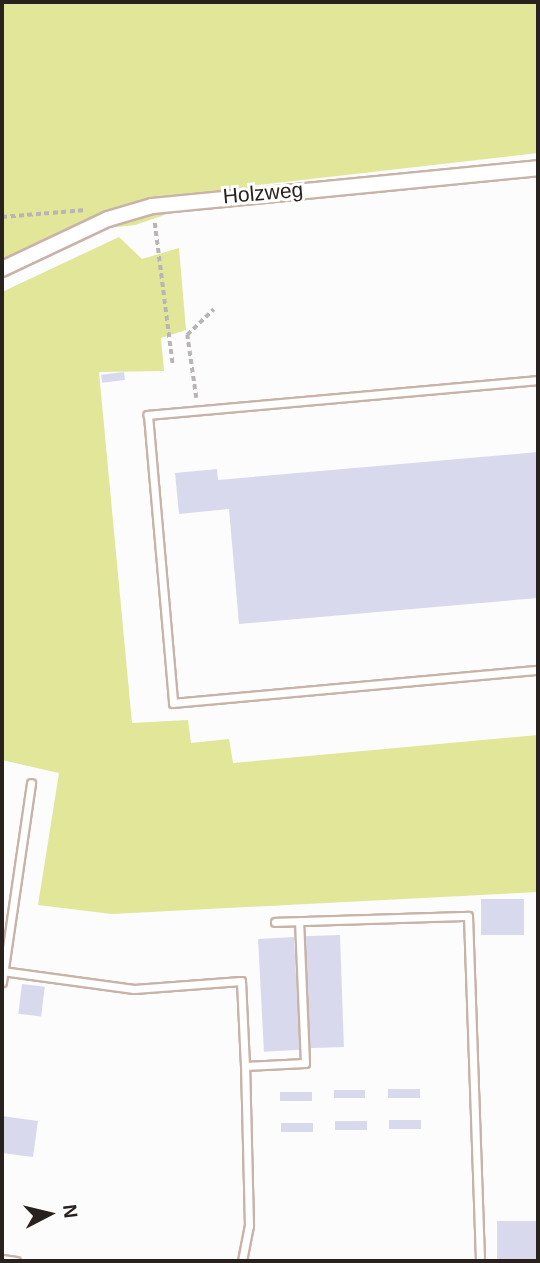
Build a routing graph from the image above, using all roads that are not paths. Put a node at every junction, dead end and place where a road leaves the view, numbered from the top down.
1 (538, 168) edge
2 (2, 270) edge
3 (538, 380) edge
4 (538, 670) edge
5 (31, 783) dead end
6 (299, 921) junction
7 (275, 922) dead end
8 (3, 971) edge
9 (2, 982) edge
10 (245, 1066) junction
11 (2, 1259) edge
12 (16, 1261) edge
13 (242, 1261) edge
14 (480, 1261) edge

1 - 2 street, Holzweg
3 - 4 lane
5 - 8 lane
6 - 7 lane
6 - 10 lane
6 - 14 lane
8 - 9 lane
8 - 10 lane
10 - 13 lane
11 - 12 lane

